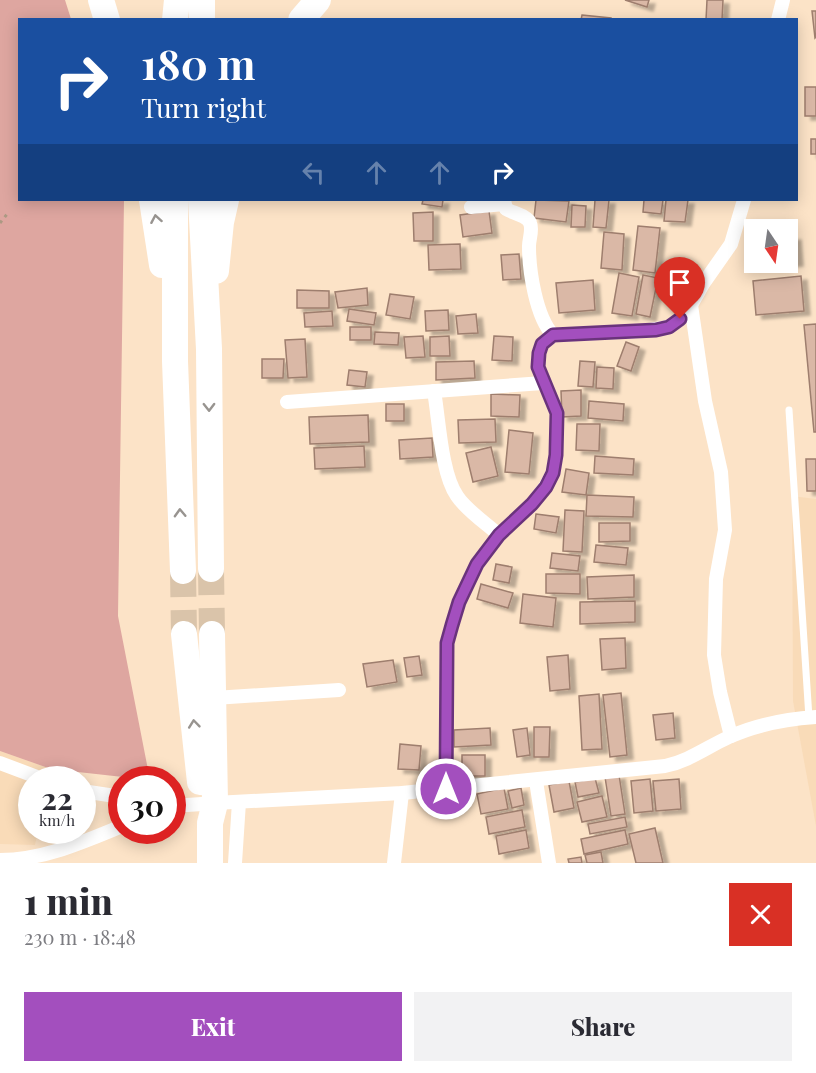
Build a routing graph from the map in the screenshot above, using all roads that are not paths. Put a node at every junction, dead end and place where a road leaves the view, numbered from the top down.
1 (101, 0) edge
2 (177, 0) edge
3 (202, 0) edge
4 (318, 0) edge
5 (783, 0) edge
6 (106, 18) edge
7 (175, 18) edge
8 (202, 18) edge
9 (303, 18) edge
10 (778, 18) edge
11 (152, 201) edge
12 (175, 201) edge
13 (201, 201) edge
14 (226, 201) edge
15 (744, 201) edge
16 (504, 202) edge
17 (471, 207) dead end
18 (691, 305) junction
19 (553, 335) junction
20 (209, 349) junction
21 (175, 361) junction
22 (543, 383) junction
23 (434, 391) junction
24 (287, 402) dead end
25 (789, 410) dead end
26 (499, 535) junction
27 (211, 569) tunnel mouth
28 (183, 571) tunnel mouth
29 (184, 634) tunnel mouth
30 (212, 634) tunnel mouth
31 (339, 690) dead end
32 (214, 698) junction
33 (813, 717) edge
34 (731, 736) junction
35 (0, 763) edge
36 (18, 770) edge
37 (536, 781) junction
38 (446, 789) junction
39 (402, 793) junction
40 (186, 807) edge
41 (216, 808) junction
42 (108, 832) edge
43 (0, 860) edge
44 (210, 863) edge
45 (235, 863) edge
46 (394, 863) edge
47 (549, 863) edge

1 - 6 highway
2 - 7 highway
3 - 8 highway
4 - 9 highway
5 - 10 street
21 -> 11 highway
12 - 21 highway
13 - 20 highway
14 - 20 highway
15 - 18 street
16 - 17 street
16 - 19 street
18 - 19 street
18 - 34 street
19 - 22 street
20 -> 27 highway
28 -> 21 highway
22 - 23 street
22 - 26 street
23 - 24 street
23 - 26 street
25 - 33 lane
26 - 38 street
41 -> 29 highway
30 - 32 highway
31 - 32 street
32 - 41 highway
33 - 34 street
34 - 37 street
35 - 36 street
37 - 38 street
37 - 47 street
38 - 39 street
39 - 41 street
39 - 46 street
40 - 41 street
41 - 44 highway
41 - 45 street
42 - 43 street

